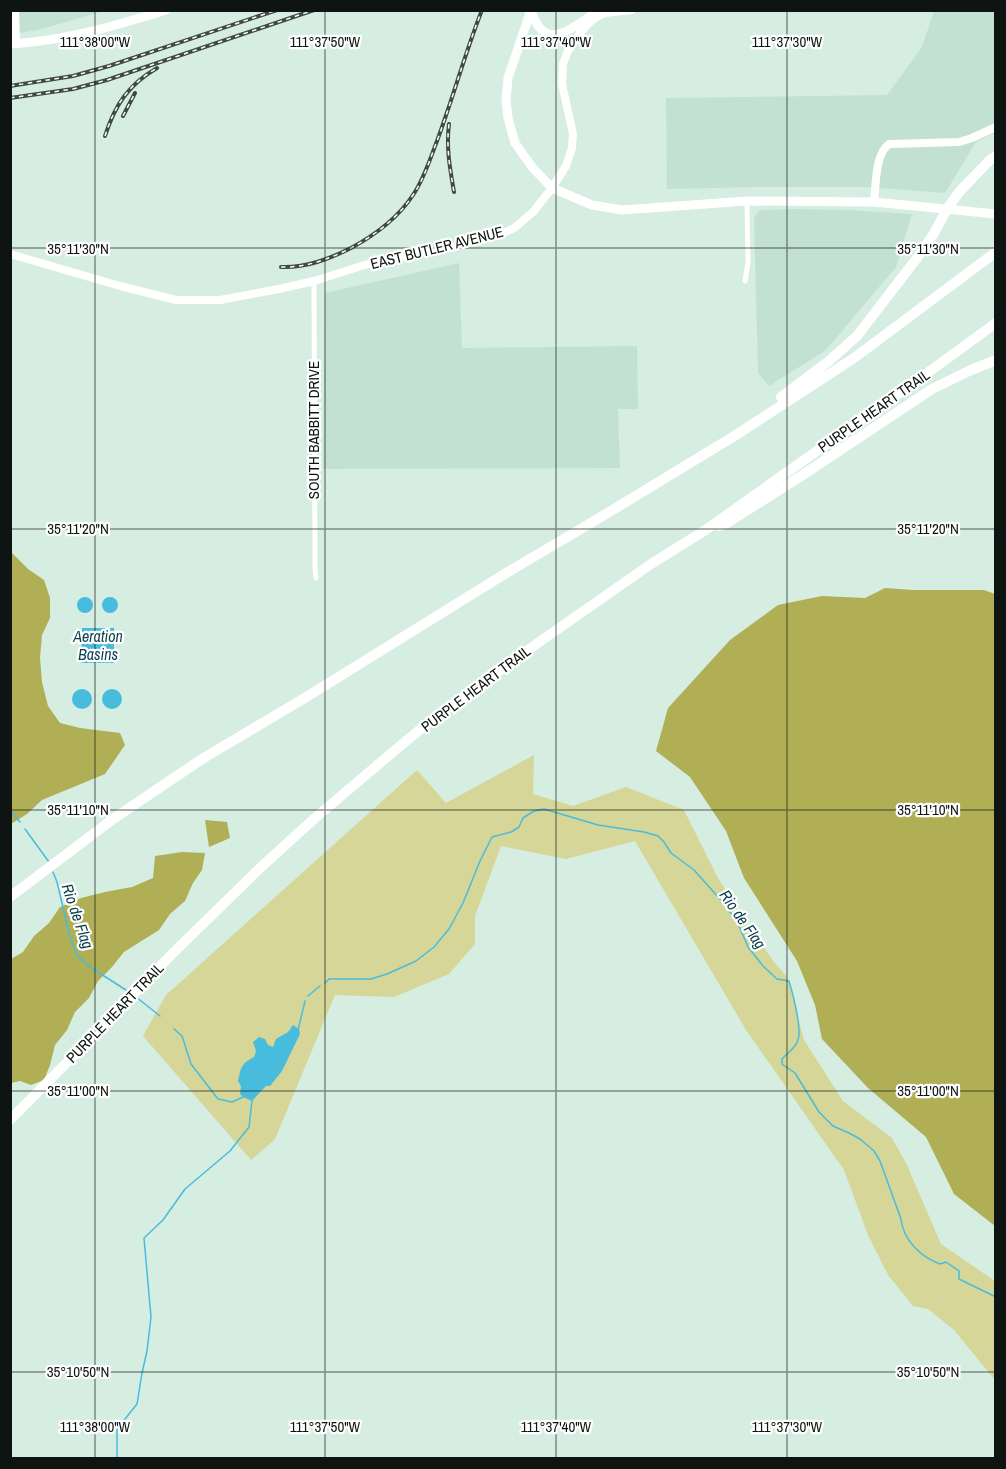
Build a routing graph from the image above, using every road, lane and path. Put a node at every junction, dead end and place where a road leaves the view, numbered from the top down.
1 (15, 10) edge
2 (166, 10) edge
3 (531, 10) edge
4 (600, 10) edge
5 (632, 10) edge
6 (13, 44) edge
7 (996, 127) edge
8 (996, 156) edge
9 (552, 188) junction
10 (747, 201) junction
11 (874, 202) junction
12 (947, 209) junction
13 (996, 214) edge
14 (996, 252) edge
15 (10, 254) edge
16 (314, 281) junction
17 (745, 281) dead end
18 (996, 323) edge
19 (996, 360) edge
20 (601, 517) junction
21 (704, 531) junction
22 (316, 578) dead end
23 (10, 897) edge
24 (10, 1120) edge

1 - 6 main road
2 - 6 main road
3 - 4 main road
3 - 9 main road
5 - 9 main road, EAST BUTLER AVENUE
7 - 11 main road
8 - 12 highway
9 - 10 main road
9 - 16 main road, EAST BUTLER AVENUE
10 - 11 main road
10 - 17 street
11 - 12 main road
12 - 13 main road
12 - 20 highway
14 - 20 highway
15 - 16 main road, EAST BUTLER AVENUE
16 - 22 street, SOUTH BABBITT DRIVE
18 - 21 highway, PURPLE HEART TRAIL
19 - 21 highway
20 - 23 highway
21 - 24 highway, PURPLE HEART TRAIL

